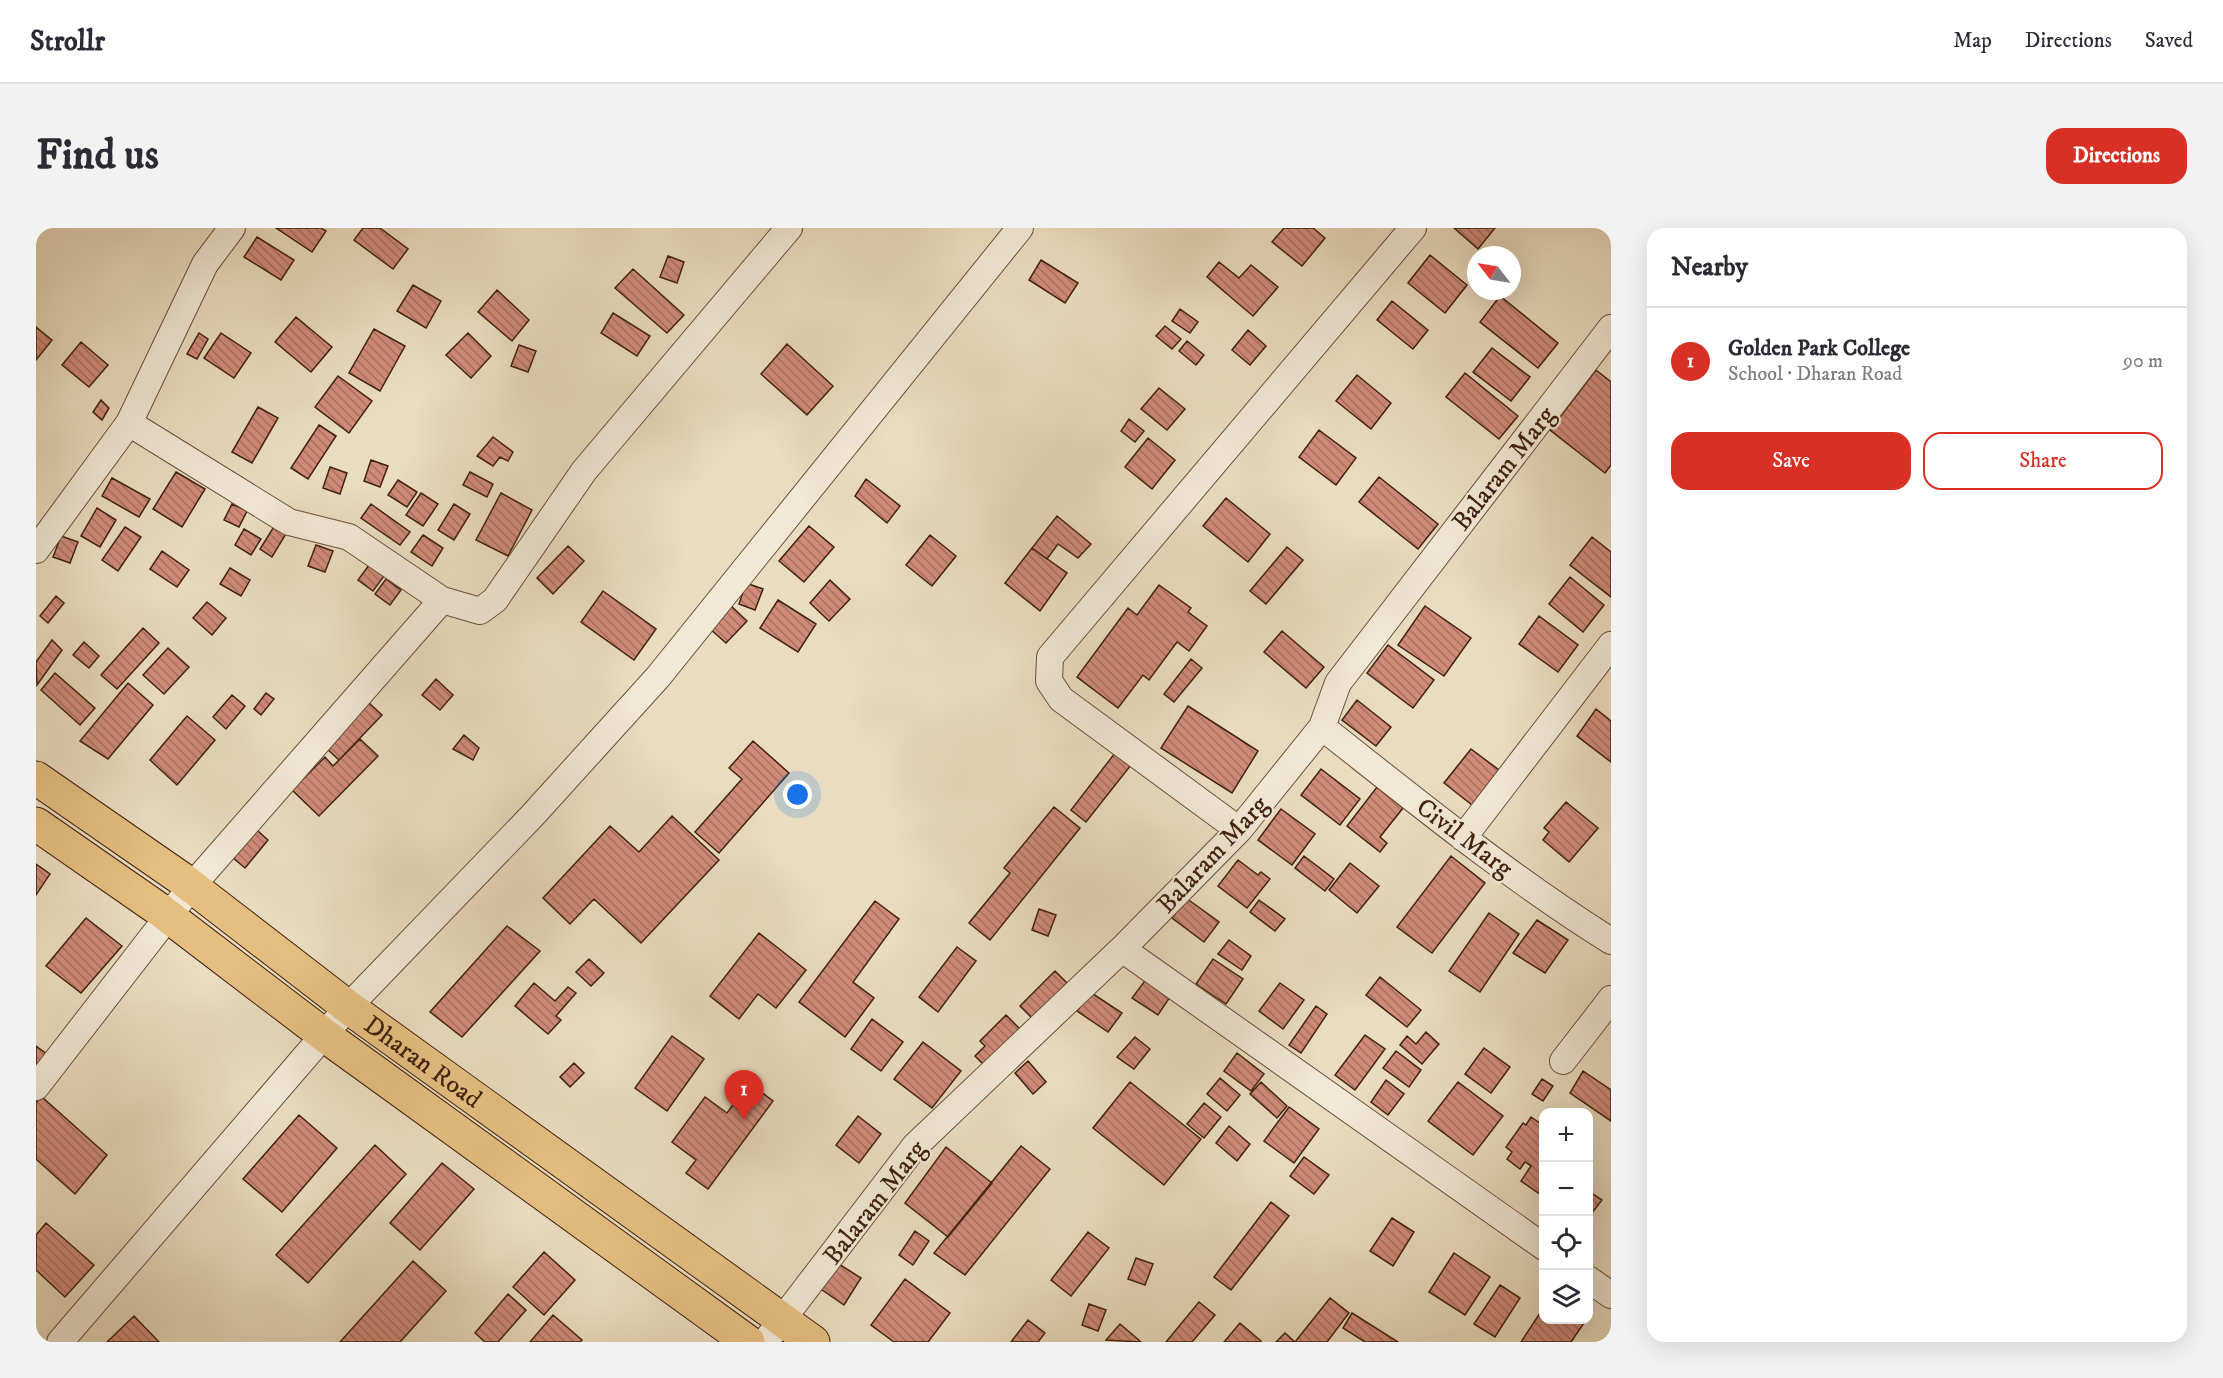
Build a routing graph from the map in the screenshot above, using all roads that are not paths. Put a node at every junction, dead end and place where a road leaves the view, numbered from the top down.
1 (232, 228) edge
2 (789, 228) edge
3 (1020, 228) edge
4 (1413, 228) edge
5 (1611, 328) edge
6 (129, 423) junction
7 (36, 550) edge
8 (442, 600) junction
9 (1611, 645) edge
10 (1322, 727) junction
11 (36, 778) edge
12 (36, 824) edge
13 (1239, 830) junction
14 (1463, 838) junction
15 (191, 887) junction
16 (169, 917) junction
17 (1611, 941) edge
18 (1122, 949) junction
19 (1611, 999) edge
20 (348, 1006) junction
21 (324, 1035) junction
22 (1563, 1061) dead end
23 (36, 1087) edge
24 (1539, 1243) edge
25 (1593, 1282) edge
26 (1611, 1295) edge
27 (774, 1331) edge
28 (60, 1342) edge
29 (748, 1342) edge
30 (813, 1342) edge

1 - 6 street
2 - 8 street
3 - 20 street
4 - 13 street
5 - 10 street, Balaram Marg
6 - 7 street
6 - 8 street
8 - 15 street
9 - 14 street
10 - 13 street, Balaram Marg
10 - 14 street, Civil Marg
11 - 15 main road, Dharan Road
12 - 16 main road, Dharan Road
13 - 18 street, Balaram Marg
14 - 17 street, Civil Marg
15 - 16 street
15 - 20 main road, Dharan Road
16 - 21 main road, Dharan Road
16 - 23 street
18 - 24 street
18 - 27 street, Balaram Marg
19 - 22 street
20 - 21 street
20 - 27 main road, Dharan Road
21 - 28 street
21 - 29 main road, Dharan Road
25 - 26 street
27 - 30 main road, Dharan Road

